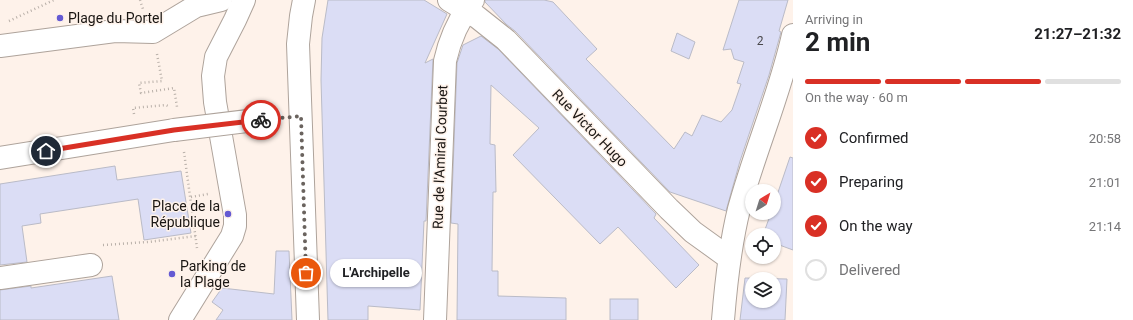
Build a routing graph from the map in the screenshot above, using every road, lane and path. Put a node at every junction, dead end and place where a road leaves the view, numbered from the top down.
1 (54, 0) edge
2 (220, 0) edge
3 (244, 0) edge
4 (304, 0) edge
5 (463, 3) edge
6 (12, 20) dead end
7 (793, 35) edge
8 (0, 46) edge
9 (790, 59) edge
10 (160, 69) dead end
11 (133, 108) dead end
12 (301, 116) junction
13 (175, 117) junction
14 (0, 158) edge
15 (185, 161) dead end
16 (196, 236) junction
17 (136, 242) dead end
18 (197, 252) dead end
19 (729, 258) junction
20 (91, 265) dead end
21 (0, 278) edge
22 (180, 320) edge
23 (308, 320) edge
24 (435, 320) edge
25 (723, 320) edge

1 - 6 path
2 - 8 street
3 - 22 street
4 - 12 street
5 - 19 street, Rue Victor Hugo
5 - 24 street, Rue de l'Amiral Courbet
7 - 9 street
9 - 19 street
10 - 13 path
11 - 13 path
12 - 13 street, bridge
12 - 23 street
13 - 14 street
15 - 16 path
16 - 17 path
16 - 18 path
19 - 25 street
20 - 21 street

